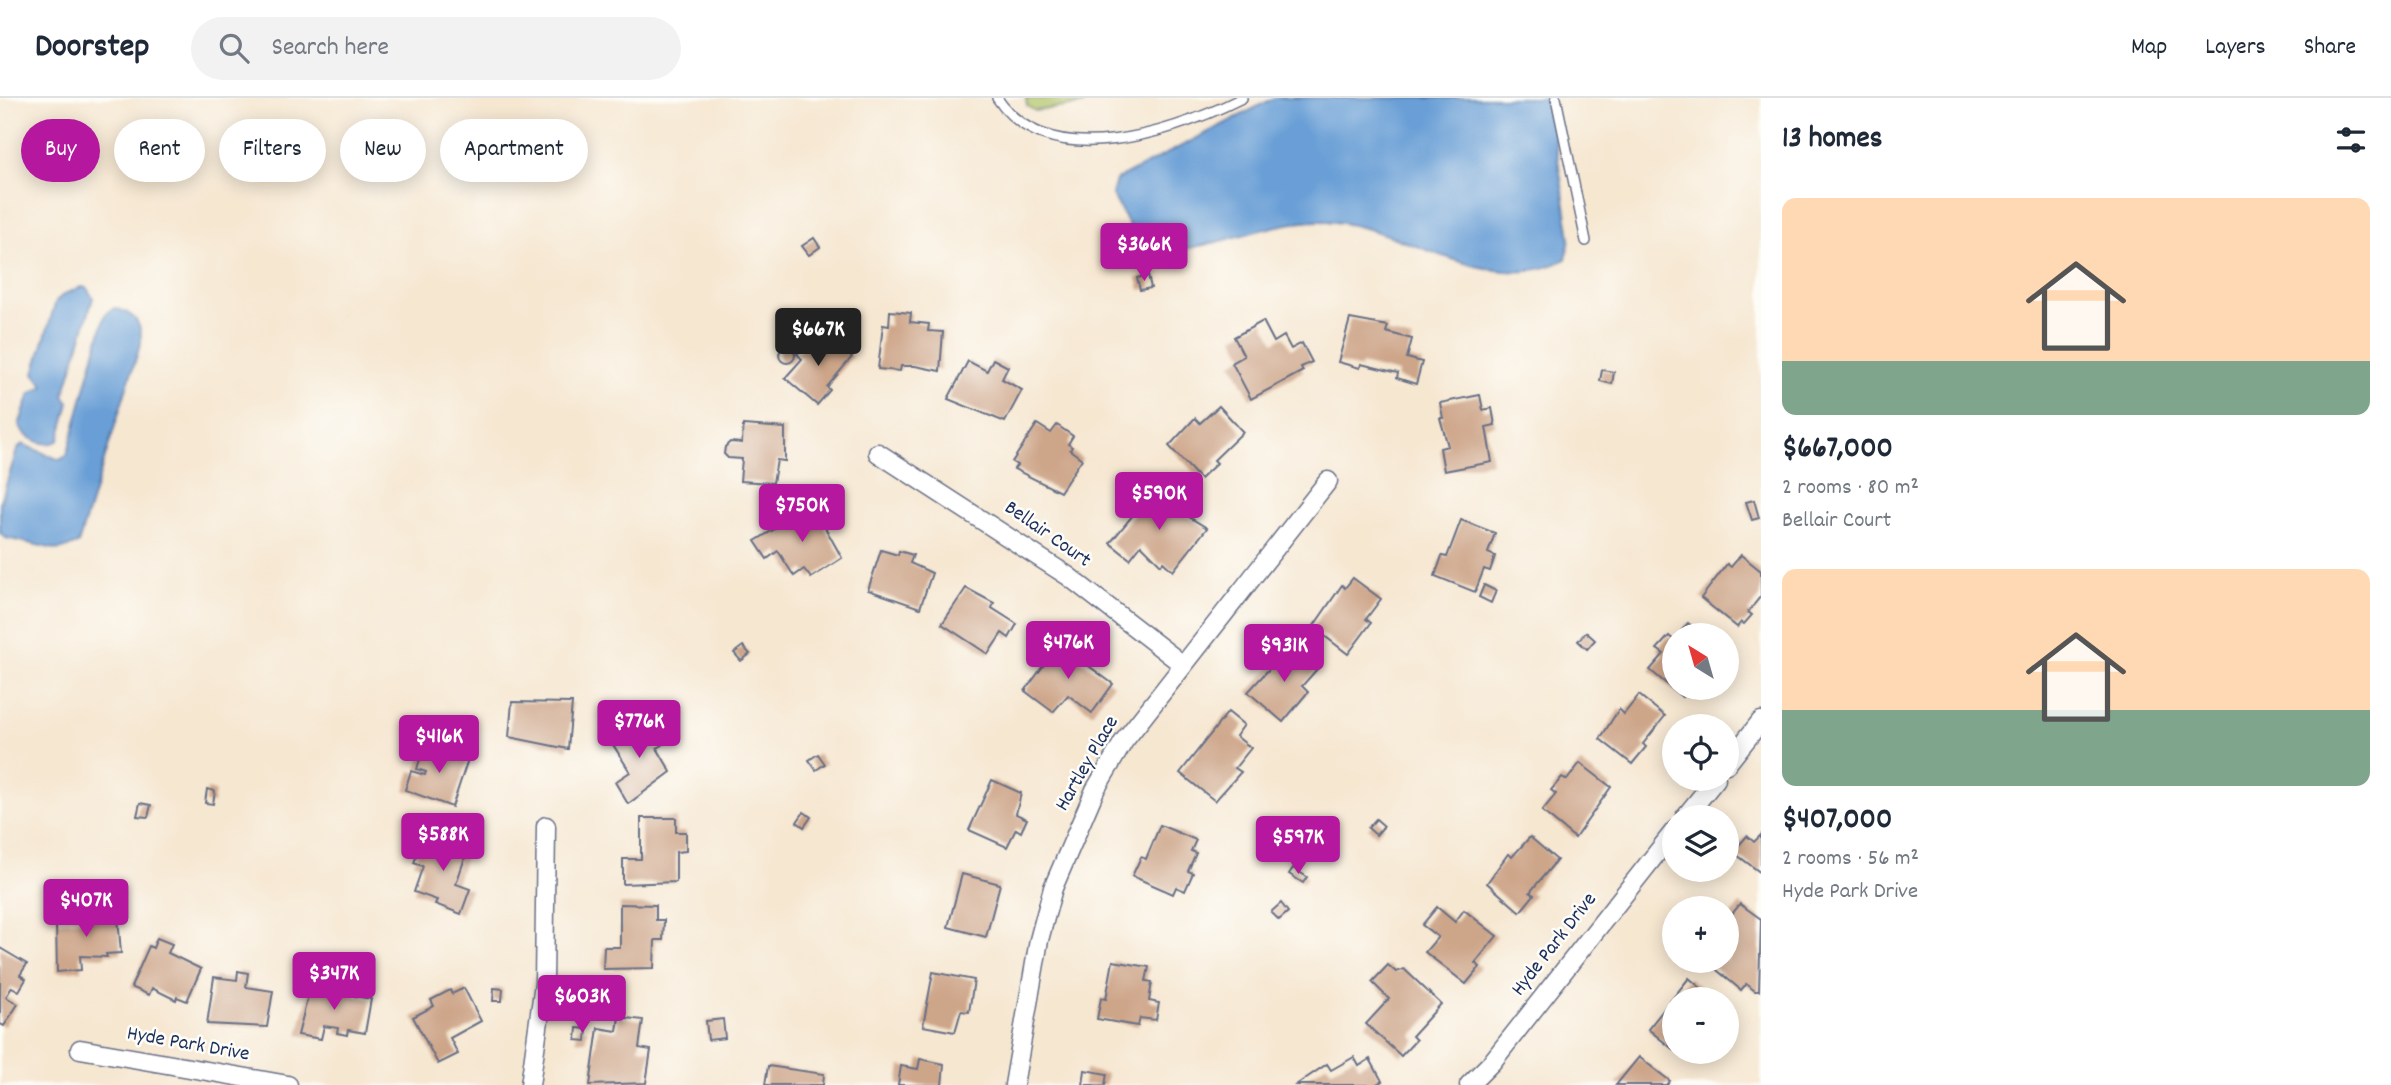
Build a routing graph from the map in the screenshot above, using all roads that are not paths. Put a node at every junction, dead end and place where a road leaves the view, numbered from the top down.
1 (998, 98) edge
2 (1242, 98) edge
3 (1556, 98) edge
4 (1586, 241) dead end
5 (878, 453) dead end
6 (1328, 481) dead end
7 (1182, 664) junction
8 (1761, 721) edge
9 (1739, 749) edge
10 (1706, 791) edge
11 (1695, 805) edge
12 (546, 826) dead end
13 (1662, 846) edge
14 (80, 1049) dead end
15 (288, 1085) edge
16 (530, 1085) edge
17 (1014, 1085) edge
18 (1469, 1085) edge

1 - 2 lane
3 - 4 lane
5 - 7 street, Bellair Court
6 - 7 street, Hartley Place
7 - 17 street, Hartley Place
8 - 9 street
10 - 11 street
12 - 16 street
13 - 18 street, Hyde Park Drive
14 - 15 street, Hyde Park Drive

